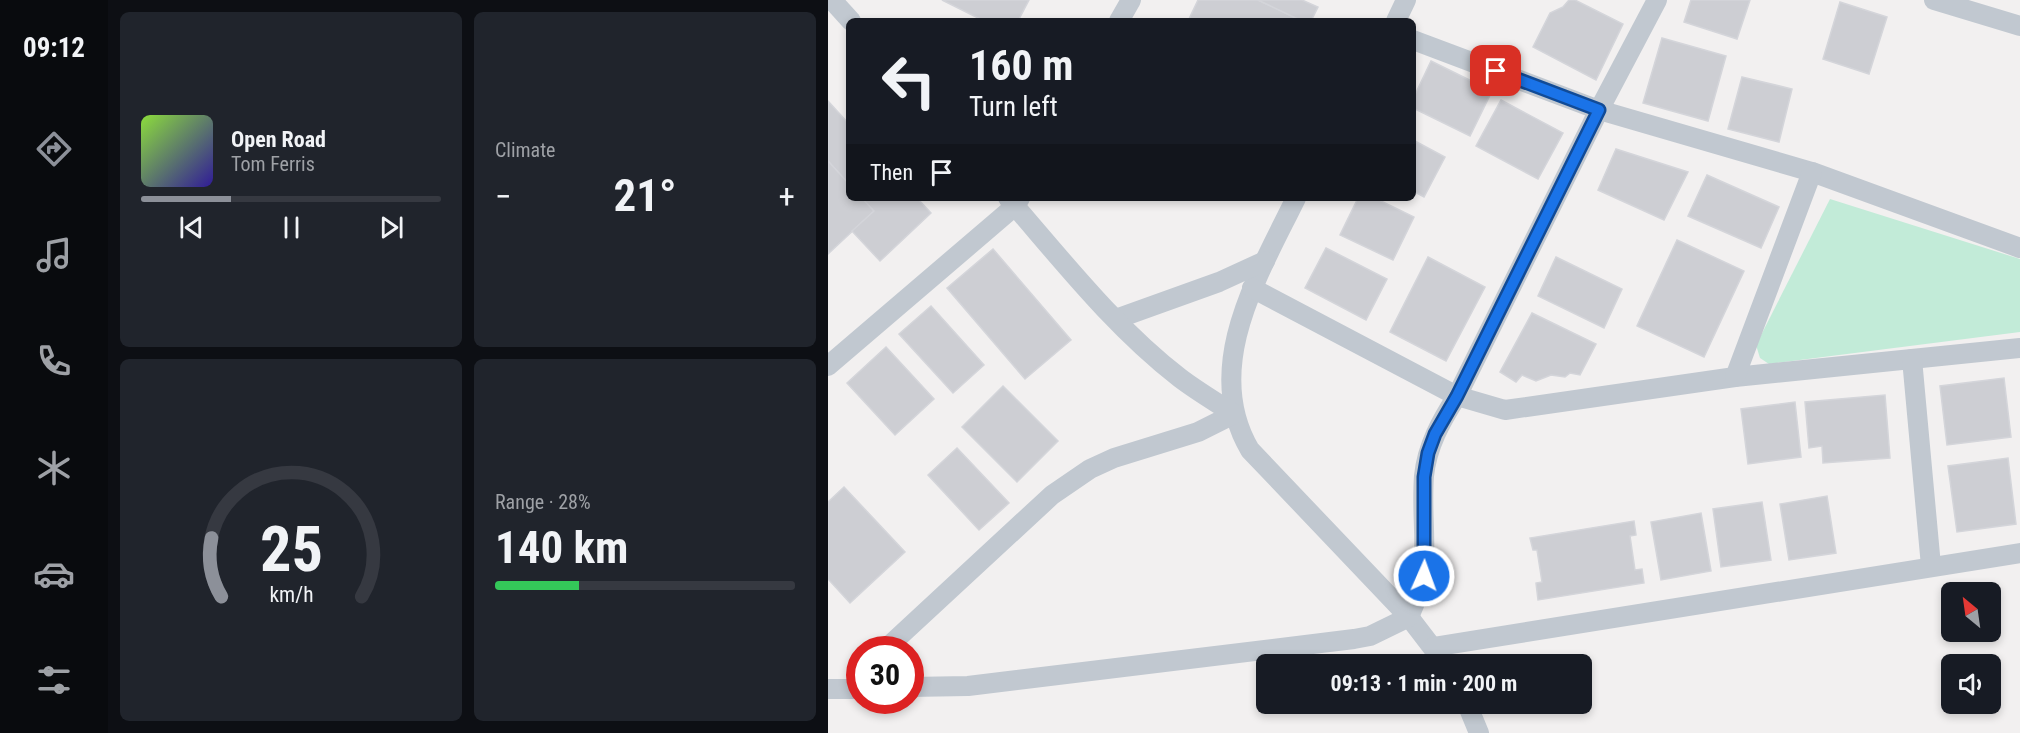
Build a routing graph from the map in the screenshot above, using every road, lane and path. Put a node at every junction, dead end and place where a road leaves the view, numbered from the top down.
1 (1131, 0) edge
2 (1657, 0) edge
3 (1934, 0) edge
4 (1121, 18) edge
5 (2020, 26) edge
6 (1416, 41) edge
7 (1599, 110) junction
8 (1812, 172) junction
9 (1014, 201) edge
10 (1295, 201) edge
11 (2020, 248) edge
12 (1265, 261) junction
13 (1252, 288) junction
14 (1116, 319) junction
15 (2020, 348) edge
16 (1912, 359) junction
17 (828, 366) edge
18 (1735, 377) junction
19 (1457, 396) junction
20 (1234, 414) junction
21 (2020, 553) edge
22 (1931, 566) junction
23 (1409, 617) junction
24 (900, 636) edge
25 (1433, 647) junction
26 (1438, 654) edge
27 (924, 687) edge
28 (828, 689) edge
29 (846, 689) edge
30 (1471, 714) edge
31 (1479, 733) edge

1 - 4 street
2 - 7 street
3 - 5 street
6 - 7 street
7 - 8 street
7 - 19 street
8 - 11 street
8 - 18 street
9 - 14 street
9 - 17 street
10 - 12 street
12 - 13 street
12 - 14 street
13 - 19 street
13 - 20 street
14 - 20 street
15 - 16 street
16 - 18 street
16 - 22 street
18 - 19 street
19 - 23 street
20 - 23 street
20 - 24 street
21 - 22 street
22 - 25 street
23 - 25 street
23 - 27 street
25 - 26 street
28 - 29 street
30 - 31 street

